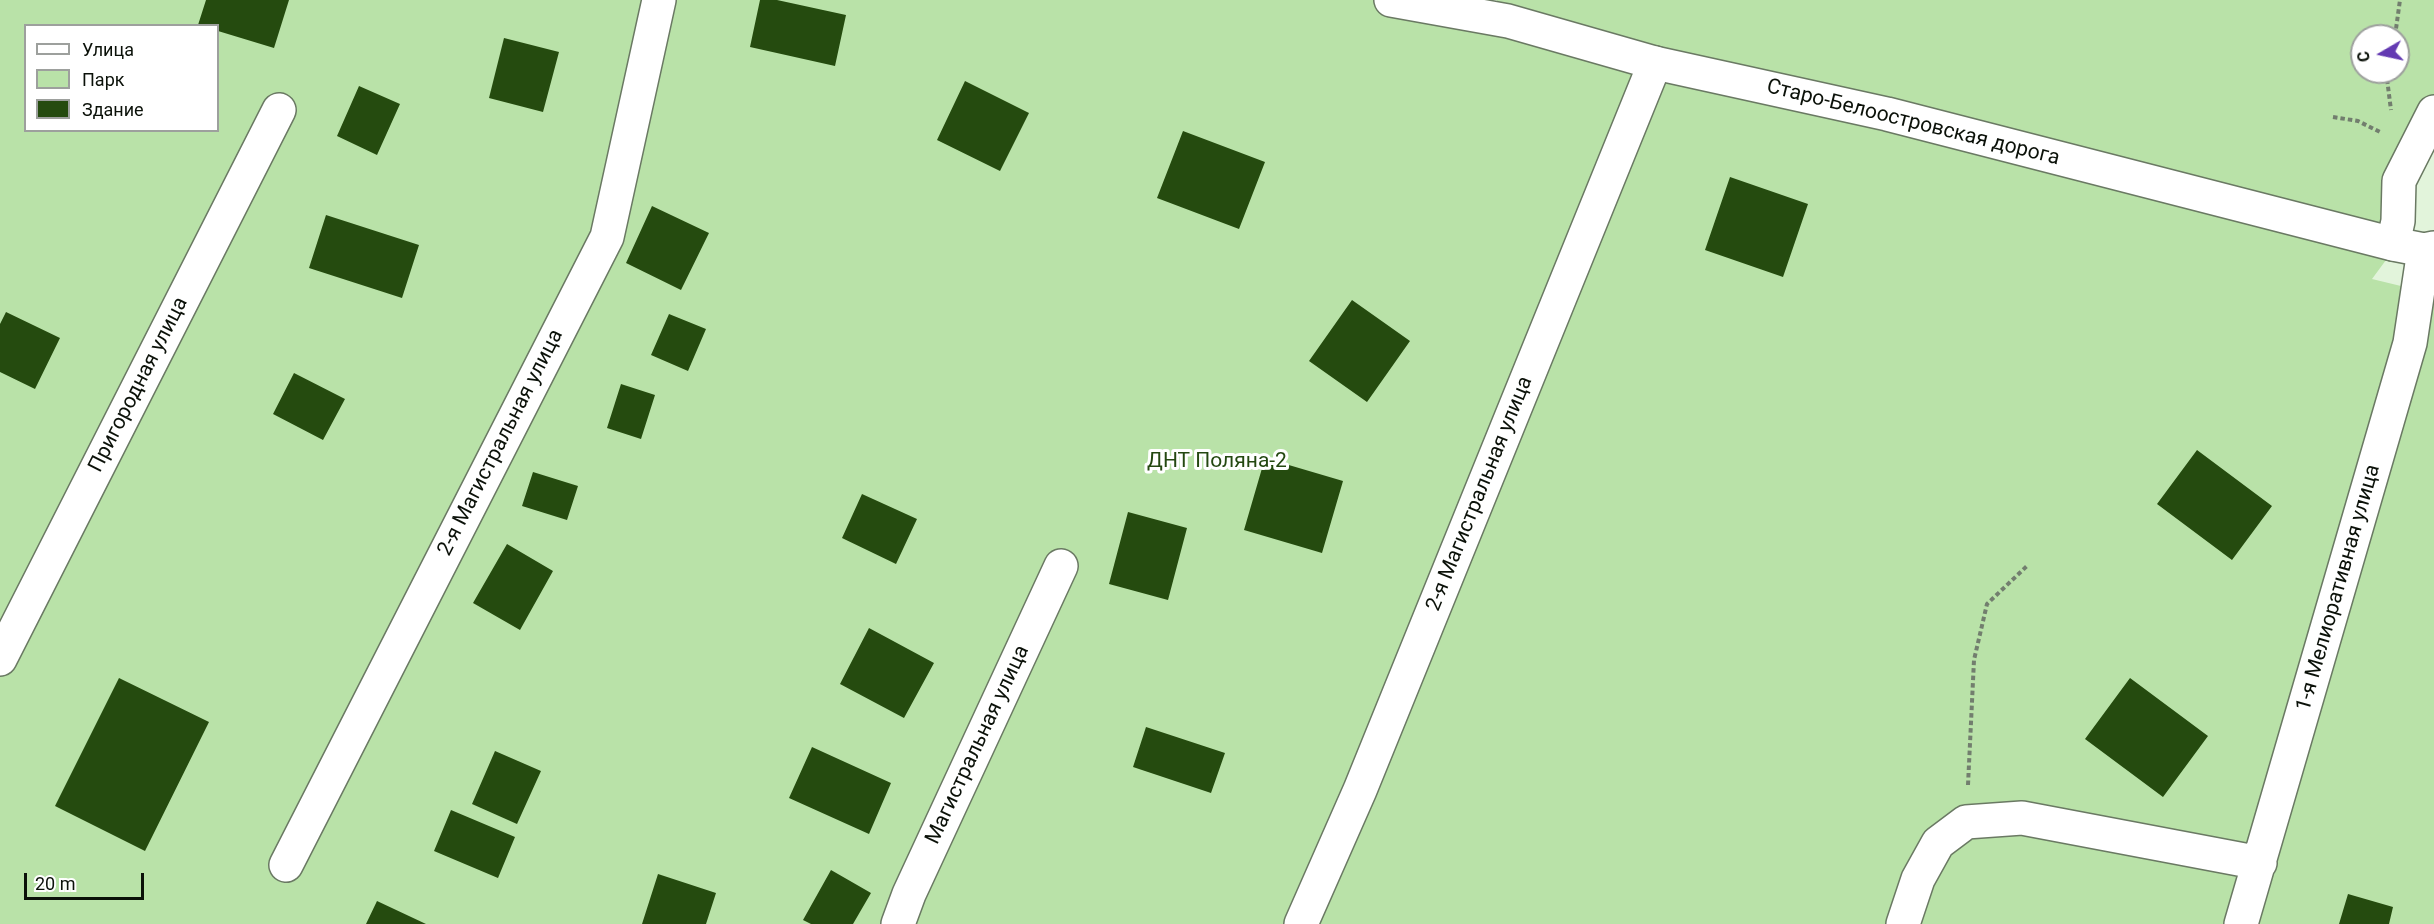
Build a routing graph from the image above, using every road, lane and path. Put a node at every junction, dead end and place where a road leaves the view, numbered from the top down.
1 (659, 0) edge
2 (1391, 0) edge
3 (2400, 0) edge
4 (1462, 6) edge
5 (2397, 24) edge
6 (1655, 63) junction
7 (279, 110) dead end
8 (2434, 112) edge
9 (2334, 117) dead end
10 (2387, 135) dead end
11 (2393, 244) junction
12 (2429, 249) edge
13 (2028, 565) dead end
14 (1061, 566) dead end
15 (0, 659) edge
16 (1966, 822) junction
17 (2260, 863) junction
18 (286, 865) dead end
19 (898, 924) edge
20 (1302, 924) edge
21 (1903, 924) edge
22 (2241, 924) edge

1 - 18 street, 2-я Магистральная улица
2 - 4 street, Старо-Белоостровская дорога
3 - 5 path
4 - 6 street, Старо-Белоостровская дорога
6 - 11 street, Старо-Белоостровская дорога
6 - 20 street, 2-я Магистральная улица
7 - 15 street, Пригородная улица
8 - 11 street
9 - 10 path
11 - 12 street, Старо-Белоостровская дорога
12 - 17 street, 1-я Мелиоративная улица
13 - 16 path
14 - 19 street, Магистральная улица
16 - 17 street
16 - 21 street
17 - 22 street, 1-я Мелиоративная улица

